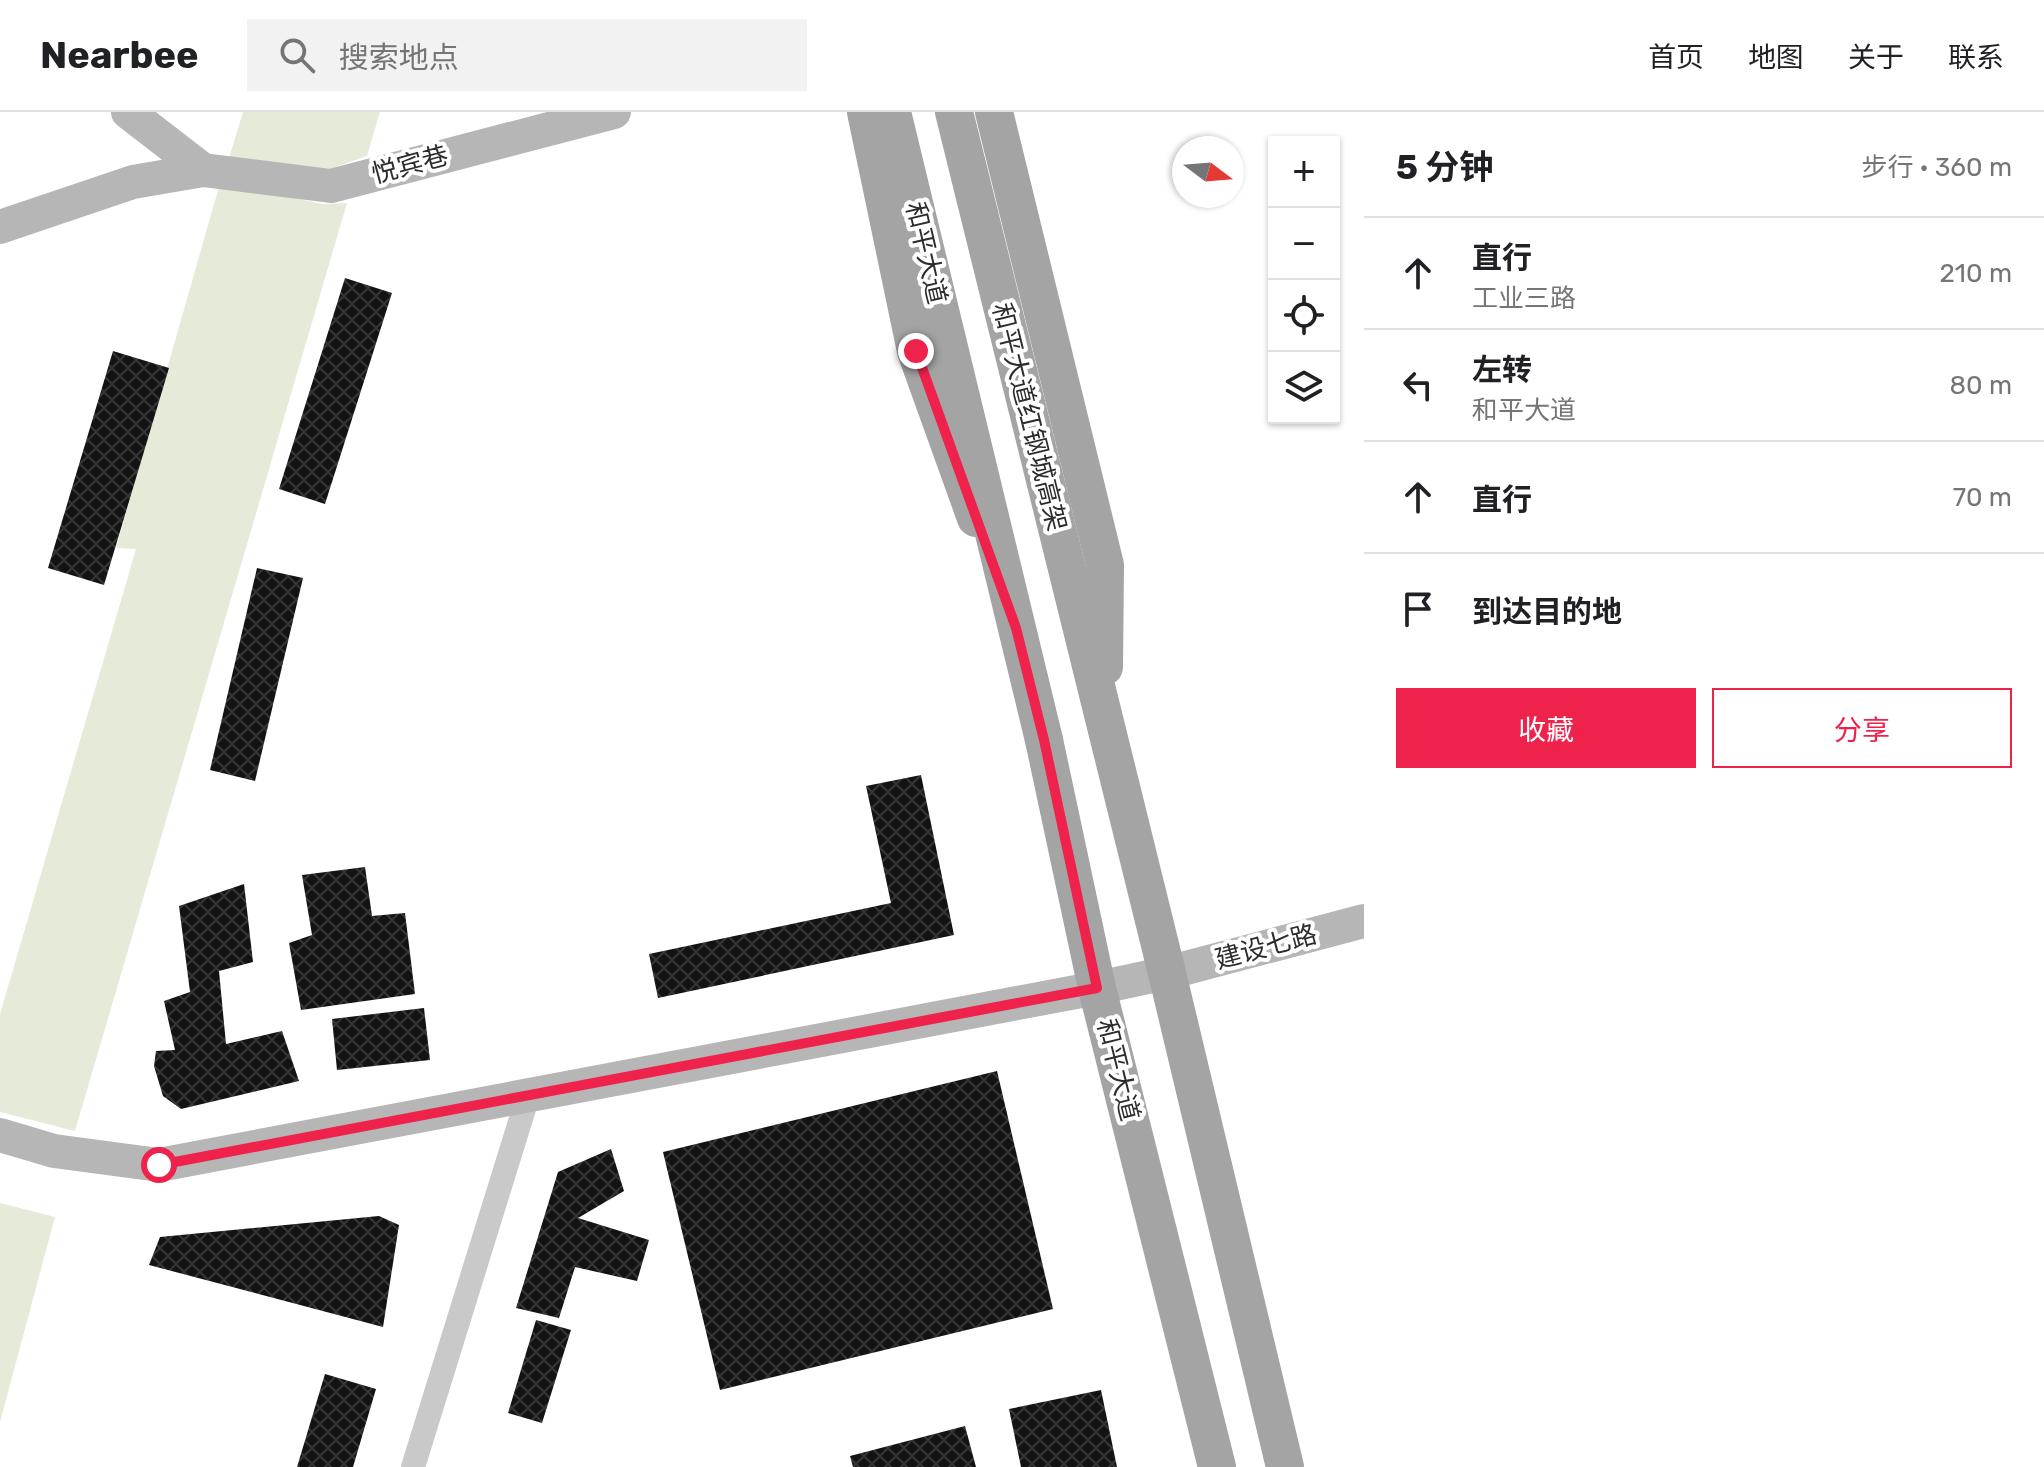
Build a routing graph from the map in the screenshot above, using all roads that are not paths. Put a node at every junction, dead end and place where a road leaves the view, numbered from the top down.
1 (128, 112) edge
2 (614, 112) edge
3 (866, 112) edge
4 (892, 112) edge
5 (954, 112) edge
6 (994, 112) edge
7 (203, 170) junction
8 (0, 227) edge
9 (1016, 628) junction
10 (1103, 722) junction
11 (1364, 921) edge
12 (1167, 973) junction
13 (1097, 988) junction
14 (528, 1096) junction
15 (0, 1135) edge
16 (413, 1467) edge
17 (1217, 1467) edge
18 (1285, 1467) edge

1 - 7 main road
2 - 7 main road, 悦宾巷
3 - 9 main road
4 - 9 main road, 和平大道, bridge
5 - 10 main road, 和平大道红钢城高架
6 - 10 main road
7 - 8 main road
9 - 13 main road, 和平大道, bridge
10 - 12 main road
11 - 12 main road, 建设七路
12 - 13 main road, 建设七路
12 - 18 main road
13 - 14 main road, 建设七路
13 - 17 main road, 和平大道
14 - 15 main road, 建设七路
14 - 16 street

